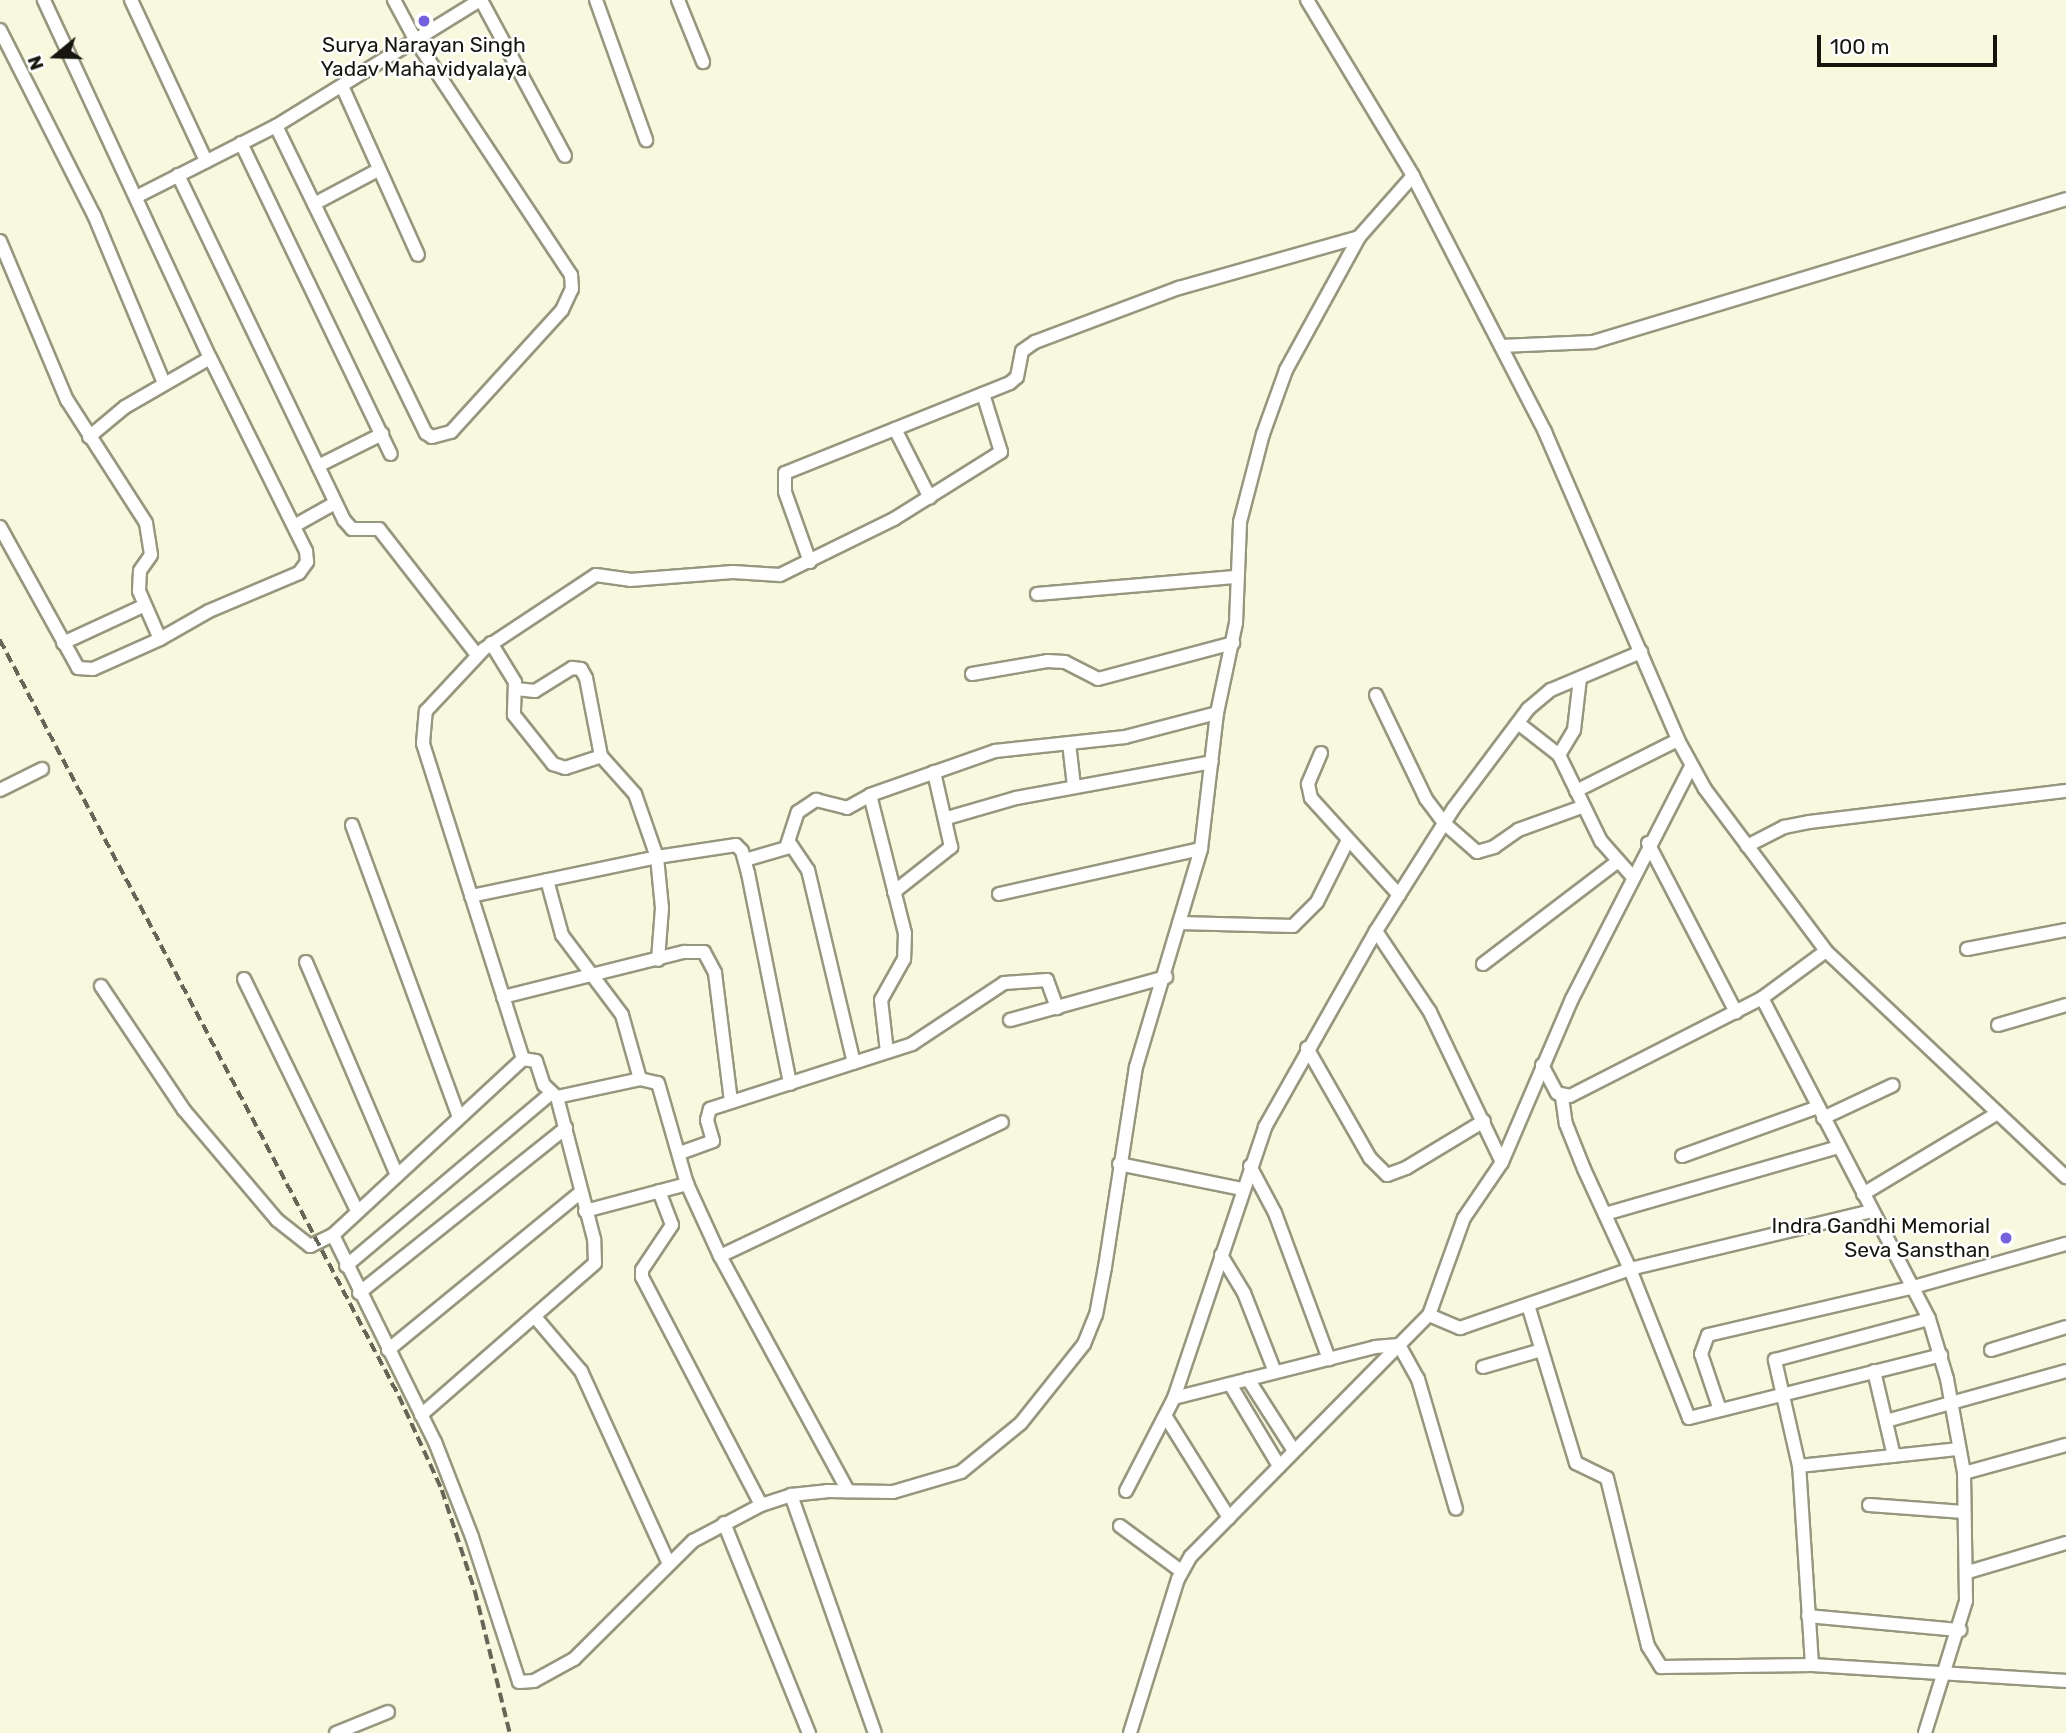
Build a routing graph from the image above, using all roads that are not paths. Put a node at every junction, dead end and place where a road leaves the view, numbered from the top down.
1 (44, 0) edge
2 (131, 0) edge
3 (394, 0) edge
4 (481, 0) edge
5 (596, 0) edge
6 (678, 0) edge
7 (1307, 0) edge
8 (0, 30) edge
9 (416, 41) junction
10 (703, 62) dead end
11 (342, 86) junction
12 (276, 126) junction
13 (646, 140) dead end
14 (241, 143) junction
15 (565, 156) dead end
16 (206, 161) junction
17 (378, 170) junction
18 (178, 176) junction
19 (1413, 176) junction
20 (138, 196) junction
21 (2066, 199) edge
22 (314, 204) junction
23 (1359, 237) junction
24 (0, 241) edge
25 (418, 255) dead end
26 (1501, 346) junction
27 (210, 358) junction
28 (164, 383) junction
29 (983, 394) junction
30 (895, 429) junction
31 (383, 434) junction
32 (89, 437) junction
33 (391, 454) dead end
34 (318, 466) junction
35 (930, 498) junction
36 (335, 503) junction
37 (294, 526) junction
38 (0, 527) edge
39 (810, 562) junction
40 (1237, 577) junction
41 (1037, 594) dead end
42 (143, 606) junction
43 (160, 639) junction
44 (62, 643) junction
45 (491, 643) junction
46 (1233, 643) junction
47 (1642, 652) junction
48 (477, 655) junction
49 (972, 674) dead end
50 (1580, 678) junction
51 (516, 689) junction
52 (1376, 695) dead end
53 (1217, 713) junction
54 (1518, 723) junction
55 (1678, 740) junction
56 (1069, 743) junction
57 (1321, 753) dead end
58 (1559, 755) junction
59 (601, 756) junction
60 (1212, 762) junction
61 (1691, 766) junction
62 (42, 769) dead end
63 (934, 772) junction
64 (1074, 786) junction
65 (0, 790) edge
66 (1576, 792) junction
67 (2066, 792) edge
68 (870, 795) junction
69 (1581, 807) junction
70 (947, 818) junction
71 (1444, 823) junction
72 (352, 825) dead end
73 (1348, 840) junction
74 (789, 842) junction
75 (1648, 843) junction
76 (1747, 846) junction
77 (1201, 849) junction
78 (657, 857) junction
79 (745, 860) junction
80 (1618, 861) junction
81 (1632, 876) junction
82 (547, 880) junction
83 (894, 892) junction
84 (999, 894) dead end
85 (471, 895) junction
86 (1399, 895) junction
87 (1179, 923) junction
88 (2066, 930) edge
89 (1376, 931) junction
90 (1968, 949) dead end
91 (1826, 951) junction
92 (658, 960) junction
93 (306, 962) dead end
94 (1483, 964) dead end
95 (596, 975) junction
96 (1166, 977) junction
97 (244, 979) dead end
98 (101, 986) dead end
99 (503, 997) junction
100 (1762, 999) junction
101 (2066, 1005) edge
102 (1057, 1008) junction
103 (1736, 1012) junction
104 (1010, 1020) dead end
105 (1998, 1025) dead end
106 (1307, 1048) junction
107 (887, 1052) junction
108 (523, 1059) junction
109 (854, 1063) junction
110 (1542, 1065) junction
111 (640, 1079) junction
112 (790, 1084) junction
113 (1893, 1084) dead end
114 (554, 1096) junction
115 (1562, 1097) junction
116 (731, 1102) junction
117 (1821, 1112) junction
118 (1998, 1113) junction
119 (459, 1117) junction
120 (1484, 1121) junction
121 (1002, 1122) dead end
122 (566, 1128) junction
123 (1838, 1147) junction
124 (680, 1153) junction
125 (1682, 1156) dead end
126 (1502, 1162) junction
127 (1119, 1164) junction
128 (1250, 1166) junction
129 (397, 1175) junction
130 (2066, 1177) edge
131 (687, 1184) junction
132 (1242, 1189) junction
133 (659, 1191) junction
134 (580, 1193) junction
135 (1863, 1194) junction
136 (358, 1211) junction
137 (585, 1211) junction
138 (1871, 1211) junction
139 (1605, 1214) junction
140 (333, 1235) junction
141 (2066, 1244) edge
142 (1221, 1255) junction
143 (720, 1256) junction
144 (346, 1266) junction
145 (1630, 1269) junction
146 (1910, 1288) junction
147 (359, 1293) junction
148 (1528, 1305) junction
149 (1429, 1315) junction
150 (535, 1317) junction
151 (1929, 1319) junction
152 (2066, 1327) edge
153 (1399, 1345) junction
154 (388, 1350) junction
155 (1542, 1350) junction
156 (1991, 1350) dead end
157 (1941, 1355) junction
158 (1329, 1359) junction
159 (1483, 1367) dead end
160 (1874, 1371) junction
161 (2066, 1371) edge
162 (1275, 1372) junction
163 (1248, 1379) junction
164 (1230, 1384) junction
165 (1781, 1394) junction
166 (1174, 1398) junction
167 (1951, 1404) junction
168 (1720, 1410) junction
169 (421, 1415) junction
170 (1166, 1417) junction
171 (1886, 1421) junction
172 (2066, 1445) edge
173 (1959, 1449) junction
174 (1294, 1451) junction
175 (1894, 1456) junction
176 (1279, 1466) junction
177 (1799, 1466) junction
178 (1964, 1473) junction
179 (848, 1491) junction
180 (1126, 1491) dead end
181 (791, 1495) junction
182 (761, 1505) junction
183 (1868, 1505) dead end
184 (1456, 1509) dead end
185 (1964, 1512) junction
186 (1229, 1518) junction
187 (724, 1524) junction
188 (1120, 1526) dead end
189 (2066, 1543) edge
190 (668, 1562) junction
191 (1181, 1571) junction
192 (1968, 1572) junction
193 (1808, 1616) junction
194 (1960, 1630) junction
195 (1812, 1665) junction
196 (1947, 1671) junction
197 (2066, 1681) edge
198 (388, 1712) dead end
199 (336, 1733) edge
200 (808, 1733) edge
201 (875, 1733) edge
202 (1130, 1733) edge
203 (1925, 1733) edge

1 - 20 street
2 - 16 street
3 - 9 street
4 - 9 street
4 - 15 street
5 - 13 street
6 - 10 street
7 - 19 street
8 - 28 street
9 - 11 street
9 - 22 street
11 - 12 street
11 - 17 street
12 - 14 street
12 - 22 street
14 - 16 street
14 - 31 street
16 - 18 street
17 - 22 street
17 - 25 street
18 - 20 street
18 - 34 street
19 - 23 street
19 - 26 street
20 - 27 street
21 - 26 street
23 - 29 street
23 - 40 street
24 - 32 street
26 - 47 street
27 - 28 street
27 - 37 street
28 - 32 street
29 - 30 street
29 - 35 street
30 - 35 street
30 - 39 street
31 - 33 street
31 - 34 street
32 - 42 street
34 - 36 street
35 - 39 street
36 - 37 street
36 - 48 street
37 - 43 street
38 - 44 street
39 - 45 street
40 - 41 street
40 - 46 street
42 - 43 street
42 - 44 street
43 - 44 street
45 - 48 street
45 - 51 street
46 - 49 street
46 - 53 street
47 - 50 street
47 - 55 street
48 - 85 street
50 - 54 street
50 - 58 street
51 - 59 street
51 - 59 street
52 - 71 street
53 - 56 street
53 - 60 street
54 - 58 street
54 - 71 street
55 - 61 street
55 - 66 street
56 - 63 street
56 - 64 street
57 - 73 street
58 - 66 street
59 - 78 street
60 - 64 street
60 - 77 street
61 - 75 street
61 - 76 street
62 - 65 street
63 - 68 street
63 - 70 street
64 - 70 street
66 - 69 street
67 - 76 street
68 - 74 street
68 - 83 street
69 - 71 street
69 - 80 street
70 - 83 street
71 - 86 street
72 - 119 street
73 - 86 street
73 - 87 street
74 - 79 street
74 - 109 street
75 - 81 street
75 - 103 street
76 - 91 street
77 - 84 street
77 - 87 street
78 - 79 street
78 - 82 street
78 - 92 street
79 - 112 street
80 - 81 street
80 - 94 street
81 - 110 street
82 - 85 street
82 - 95 street
83 - 107 street
85 - 99 street
86 - 89 street
87 - 96 street
88 - 90 street
89 - 106 street
89 - 120 street
91 - 100 street
91 - 118 street
92 - 95 street
92 - 116 street
93 - 129 street
95 - 99 street
95 - 111 street
96 - 102 street
96 - 127 street
97 - 136 street
98 - 140 street
99 - 108 street
100 - 103 street
100 - 117 street
101 - 105 street
102 - 104 street
102 - 107 street
103 - 115 street
106 - 120 street
106 - 128 street
107 - 109 street
108 - 114 street
108 - 119 street
109 - 112 street
110 - 115 street
110 - 126 street
111 - 114 street
111 - 124 street
112 - 116 street
113 - 117 street
114 - 122 street
114 - 144 street
115 - 139 street
116 - 124 street
117 - 123 street
117 - 125 street
118 - 130 street
118 - 135 street
119 - 129 street
120 - 126 street
121 - 143 street
122 - 134 street
122 - 147 street
123 - 135 street
123 - 139 street
124 - 131 street
126 - 149 street
127 - 132 street
127 - 179 street
128 - 132 street
128 - 158 street
129 - 136 street
131 - 133 street
131 - 143 street
132 - 142 street
133 - 137 street
133 - 182 street
134 - 137 street
134 - 154 street
135 - 138 street
136 - 140 street
137 - 150 street
138 - 145 street
138 - 146 street
139 - 145 street
140 - 144 street
141 - 146 street
142 - 162 street
142 - 166 street
143 - 179 street
144 - 147 street
145 - 148 street
145 - 168 street
146 - 151 street
146 - 168 street
147 - 154 street
148 - 149 street
148 - 155 street
149 - 153 street
150 - 169 street
150 - 190 street
151 - 157 street
151 - 165 street
152 - 156 street
153 - 158 street
153 - 174 street
153 - 184 street
154 - 169 street
155 - 159 street
155 - 195 street
157 - 160 street
157 - 167 street
158 - 162 street
160 - 165 street
160 - 171 street
161 - 167 street
162 - 163 street
163 - 164 street
163 - 174 street
164 - 166 street
164 - 176 street
165 - 168 street
165 - 177 street
166 - 170 street
167 - 171 street
167 - 173 street
169 - 190 street
170 - 180 street
170 - 186 street
171 - 175 street
172 - 178 street
173 - 175 street
173 - 178 street
174 - 176 street
175 - 177 street
176 - 186 street
177 - 193 street
178 - 185 street
179 - 181 street
181 - 182 street
181 - 201 street
182 - 187 street
183 - 185 street
185 - 192 street
186 - 191 street
187 - 190 street
187 - 200 street
188 - 191 street
189 - 192 street
191 - 202 street
192 - 194 street
193 - 194 street
193 - 195 street
194 - 196 street
195 - 196 street
196 - 197 street
196 - 203 street
198 - 199 street

